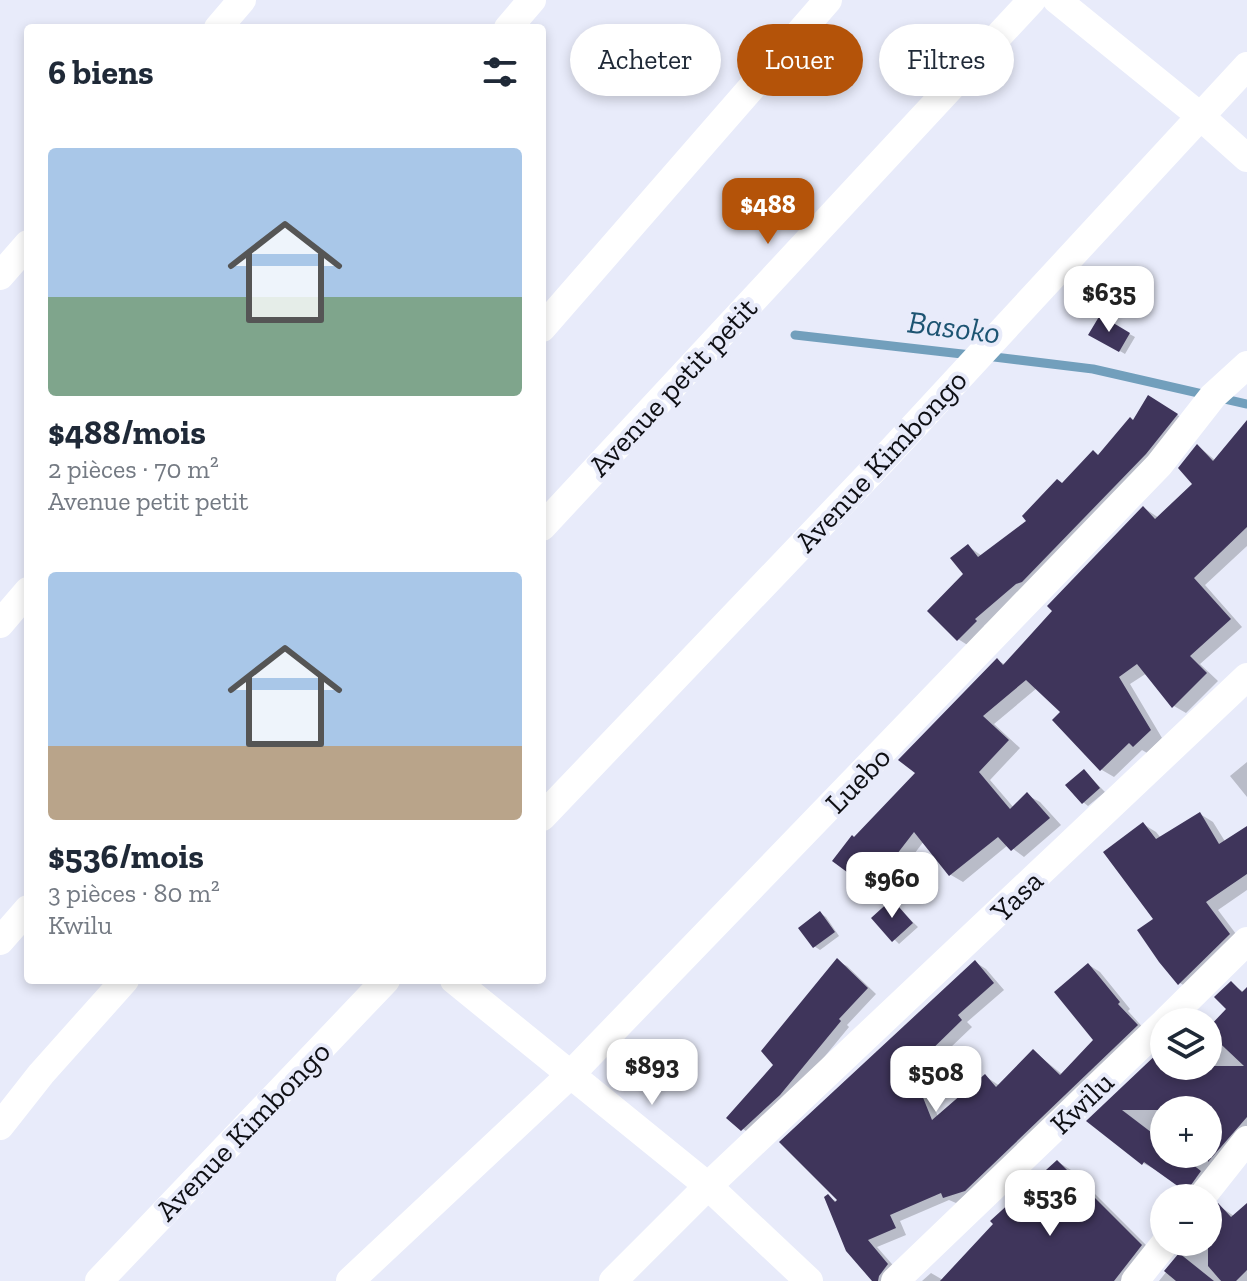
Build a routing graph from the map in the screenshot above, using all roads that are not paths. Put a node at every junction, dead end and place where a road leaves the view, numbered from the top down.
1 (242, 0) edge
2 (532, 0) edge
3 (828, 0) edge
4 (1032, 0) edge
5 (1057, 0) edge
6 (221, 24) edge
7 (511, 24) edge
8 (1247, 66) edge
9 (1200, 116) junction
10 (1247, 158) edge
11 (24, 249) edge
12 (0, 276) edge
13 (546, 323) edge
14 (1247, 365) edge
15 (546, 523) edge
16 (24, 597) edge
17 (9, 620) edge
18 (1247, 677) edge
19 (546, 813) edge
20 (24, 914) edge
21 (0, 941) edge
22 (1247, 941) edge
23 (121, 984) edge
24 (382, 984) edge
25 (459, 984) edge
26 (1178, 1008) edge
27 (1150, 1035) edge
28 (570, 1075) junction
29 (0, 1126) edge
30 (1247, 1140) edge
31 (1212, 1184) edge
32 (708, 1186) junction
33 (1155, 1256) edge
34 (99, 1281) edge
35 (350, 1281) edge
36 (613, 1281) edge
37 (809, 1281) edge
38 (895, 1281) edge
39 (1135, 1281) edge

1 - 6 street
2 - 7 street
3 - 13 street
4 - 15 street, Avenue petit petit
5 - 9 street
8 - 9 street, Avenue Kimbongo
9 - 10 street
9 - 19 street, Avenue Kimbongo
11 - 12 street
14 - 28 street, Luebo
16 - 17 street
18 - 32 street, Yasa
20 - 21 street
22 - 26 street, Kwilu
23 - 29 street
24 - 34 street, Avenue Kimbongo
25 - 28 street
27 - 38 street, Kwilu
28 - 32 street
28 - 35 street, Luebo
30 - 31 street
32 - 36 street, Yasa
32 - 37 street
33 - 39 street

